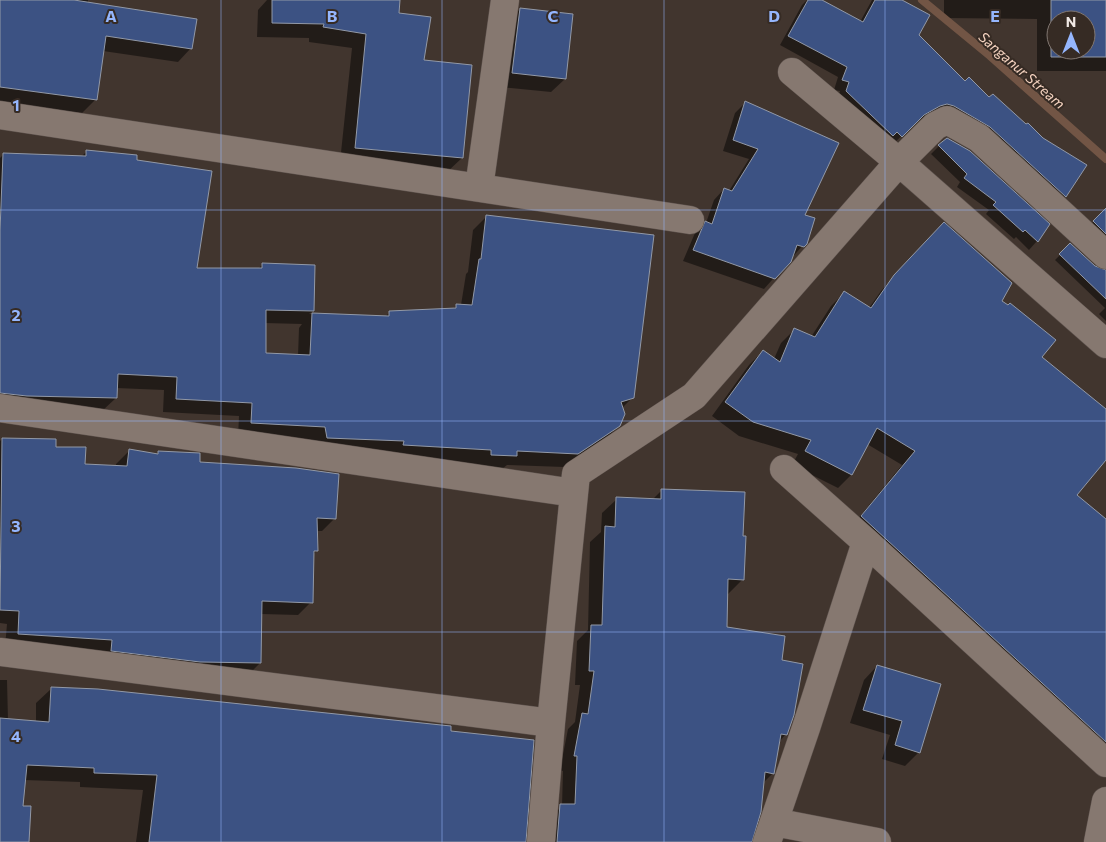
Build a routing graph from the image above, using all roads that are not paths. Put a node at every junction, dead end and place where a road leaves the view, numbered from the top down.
1 (505, 0) edge
2 (792, 72) dead end
3 (0, 115) edge
4 (899, 162) junction
5 (479, 188) junction
6 (690, 220) dead end
7 (1106, 255) edge
8 (1106, 344) edge
9 (0, 408) edge
10 (784, 469) dead end
11 (574, 493) junction
12 (866, 542) junction
13 (0, 652) edge
14 (551, 722) junction
15 (1106, 763) edge
16 (1106, 801) edge
17 (771, 832) edge
18 (541, 842) edge
19 (878, 842) edge
20 (1098, 842) edge

1 - 5 street
2 - 4 street
3 - 5 street
4 - 7 street
4 - 8 street
4 - 11 street
5 - 6 street
9 - 11 street
10 - 12 street
11 - 14 street
12 - 15 street
12 - 17 street
13 - 14 street
14 - 18 street
16 - 20 street
17 - 19 street

